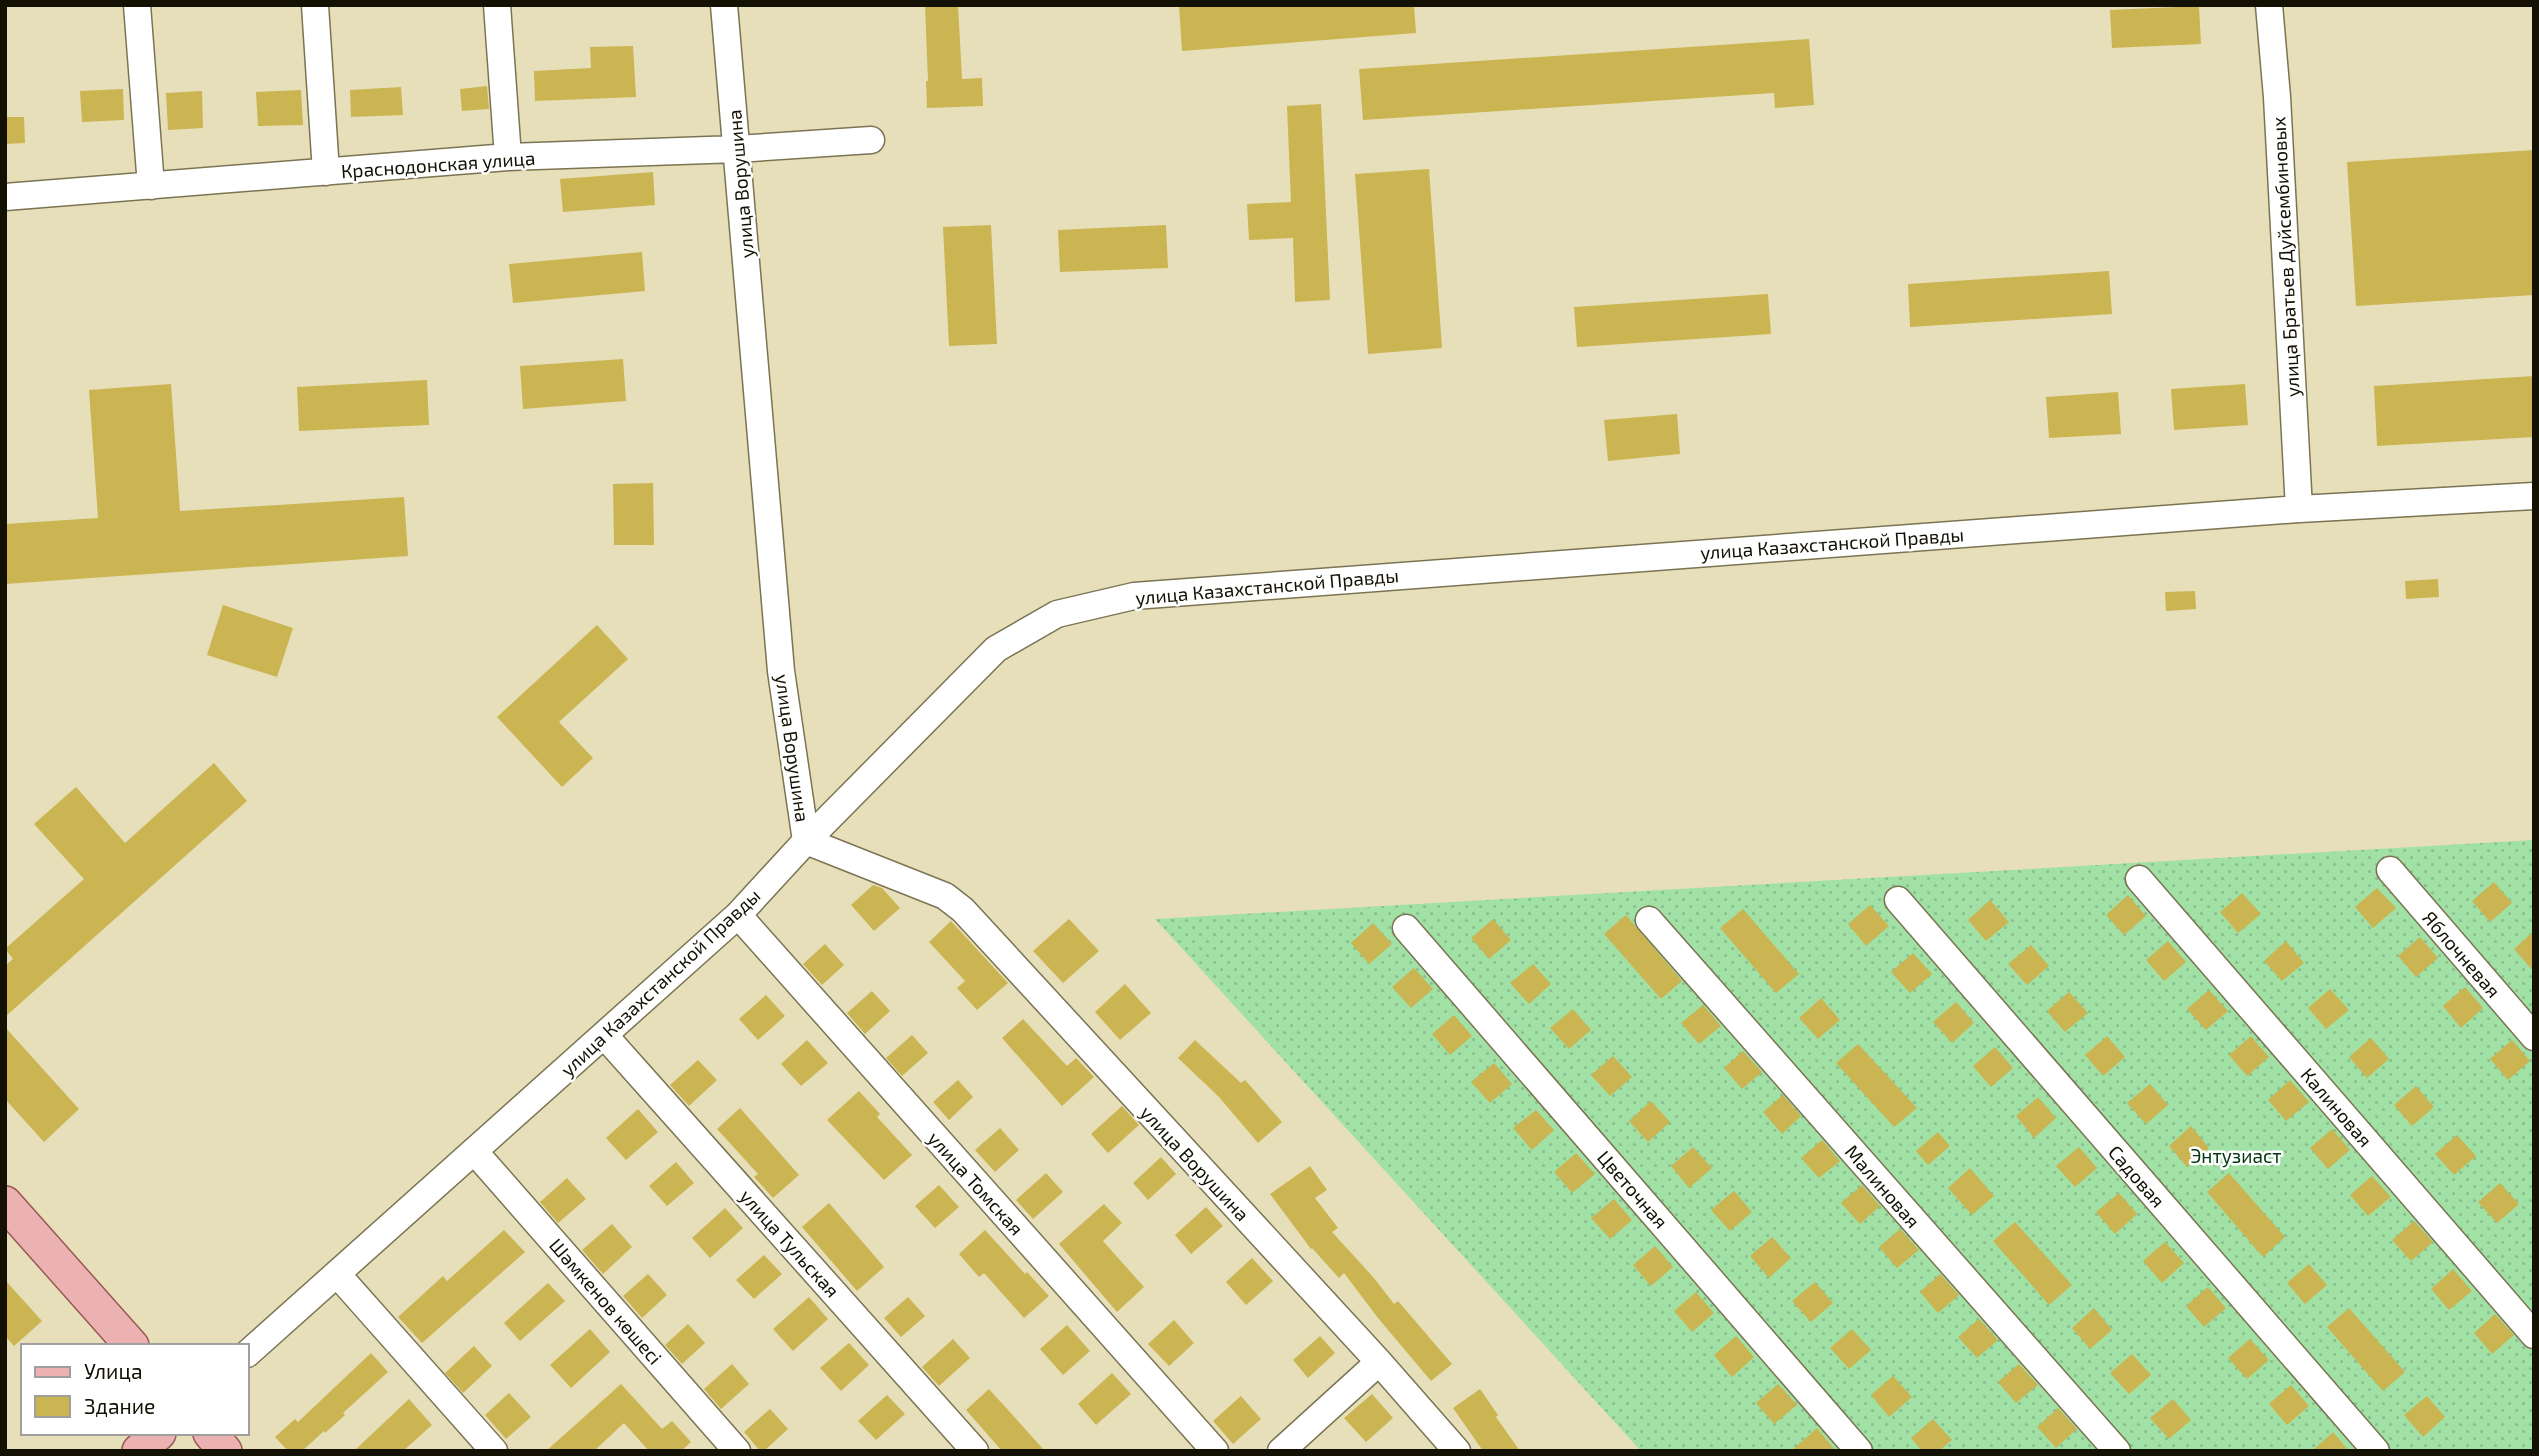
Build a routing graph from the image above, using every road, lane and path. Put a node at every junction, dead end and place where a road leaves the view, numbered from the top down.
1 (137, 5) edge
2 (315, 5) edge
3 (498, 5) edge
4 (724, 5) edge
5 (2269, 5) edge
6 (871, 140) dead end
7 (737, 149) junction
8 (508, 157) junction
9 (326, 172) junction
10 (151, 186) junction
11 (5, 197) edge
12 (2534, 496) edge
13 (2299, 509) junction
14 (806, 841) junction
15 (2390, 870) dead end
16 (2139, 879) dead end
17 (1898, 900) dead end
18 (738, 915) junction
19 (1649, 920) dead end
20 (1406, 928) dead end
21 (604, 1035) junction
22 (2534, 1037) edge
23 (474, 1151) junction
24 (5, 1203) edge
25 (337, 1274) junction
26 (2534, 1335) edge
27 (130, 1344) edge
28 (248, 1353) edge
29 (1378, 1362) junction
30 (157, 1435) edge
31 (212, 1435) edge
32 (139, 1451) edge
33 (225, 1451) edge
34 (494, 1451) edge
35 (737, 1451) edge
36 (975, 1451) edge
37 (1215, 1451) edge
38 (1281, 1451) edge
39 (1457, 1451) edge
40 (1859, 1451) edge
41 (2117, 1451) edge
42 (2376, 1451) edge

1 - 10 street
2 - 9 street
3 - 8 street
4 - 7 street, улица Ворушина
5 - 13 street, улица Братьев Дуйсембиновых
6 - 7 street, Краснодонская улица
7 - 8 street, Краснодонская улица
7 - 14 street, улица Ворушина
8 - 9 street, Краснодонская улица
9 - 10 street, Краснодонская улица
10 - 11 street, Краснодонская улица
12 - 13 street, улица Казахстанской Правды
13 - 14 street, улица Казахстанской Правды
14 - 18 street, улица Казахстанской Правды
14 - 29 street, улица Ворушина
15 - 22 street, Яблочневая
16 - 26 street, Калиновая
17 - 42 street, Садовая
18 - 21 street, улица Казахстанской Правды
18 - 37 street, улица Томская
19 - 41 street, Малиновая
20 - 40 street, Цветочная
21 - 23 street, улица Казахстанской Правды
21 - 36 street, улица Тульская
23 - 25 street, улица Казахстанской Правды
23 - 35 street, Шәмкенов көшесі
24 - 27 main road
25 - 28 street, улица Казахстанской Правды
25 - 34 street
29 - 38 street
29 - 39 street, улица Ворушина
30 - 32 main road
31 - 33 main road

